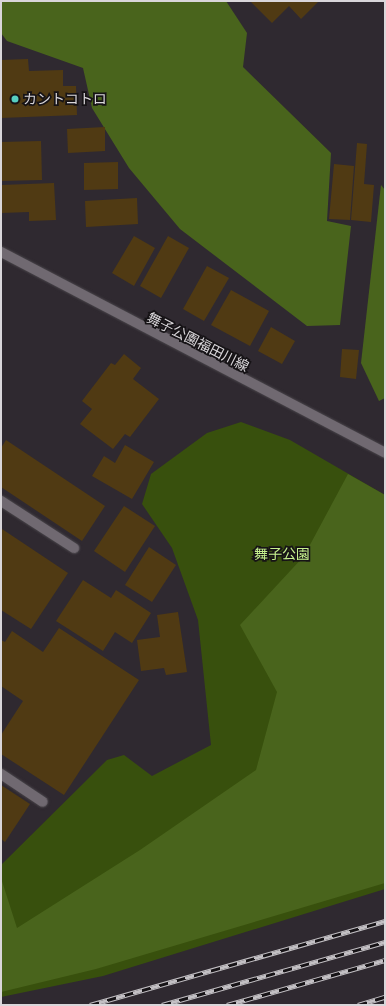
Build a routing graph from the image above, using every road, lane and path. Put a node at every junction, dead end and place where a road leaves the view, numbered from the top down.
1 (1, 252) edge
2 (385, 453) edge
3 (1, 501) edge
4 (74, 548) dead end
5 (1, 774) edge
6 (43, 802) dead end

1 - 2 street, 舞子公園福田川線
3 - 4 street
5 - 6 street

